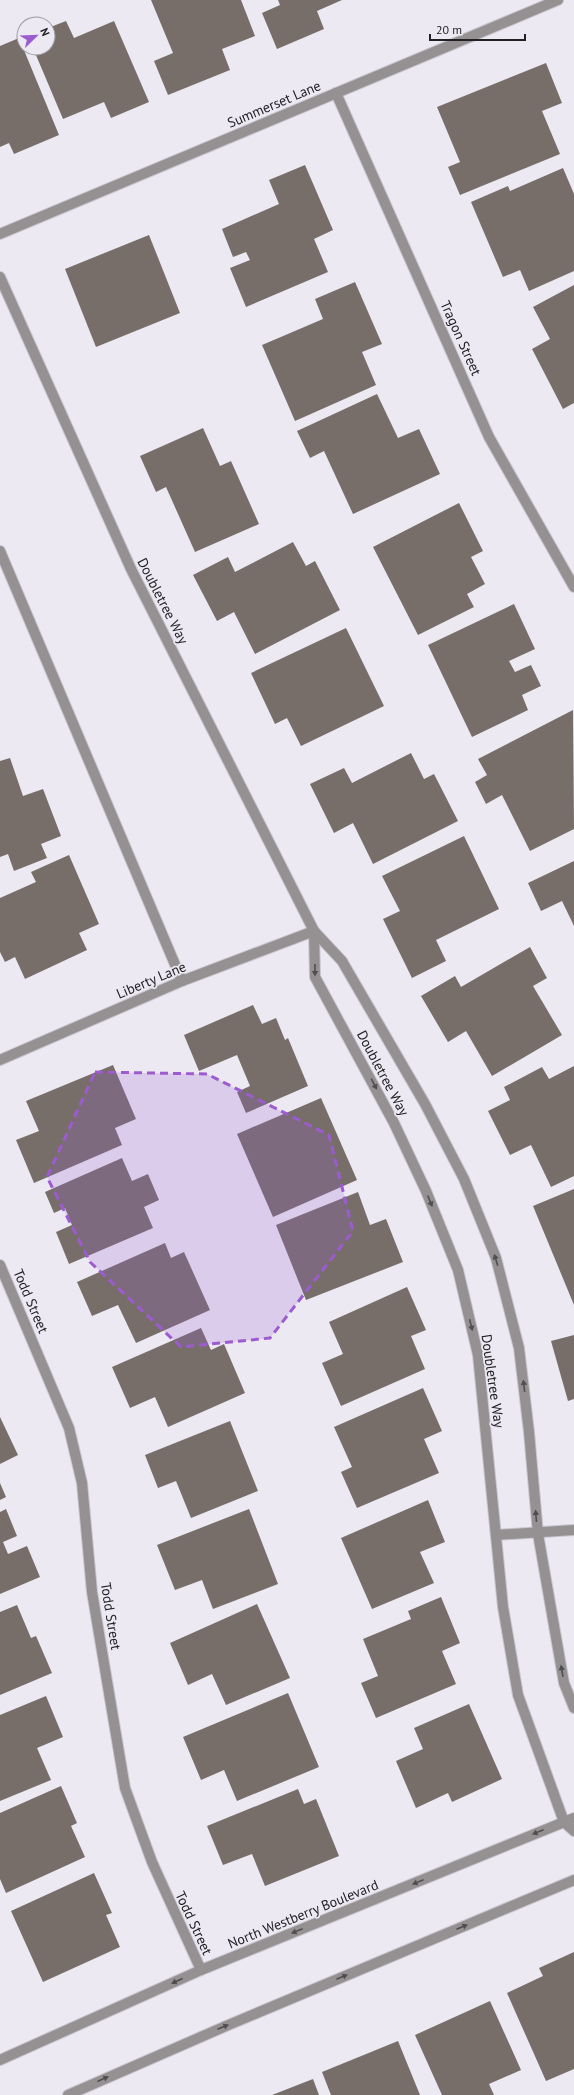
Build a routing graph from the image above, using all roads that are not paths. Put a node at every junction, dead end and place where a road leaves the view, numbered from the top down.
1 (558, 0) edge
2 (336, 94) junction
3 (0, 234) edge
4 (0, 277) edge
5 (0, 551) edge
6 (574, 587) edge
7 (314, 931) junction
8 (182, 981) junction
9 (0, 1060) edge
10 (0, 1265) edge
11 (574, 1530) edge
12 (538, 1534) junction
13 (496, 1535) junction
14 (574, 1708) edge
15 (574, 1818) edge
16 (564, 1822) junction
17 (574, 1831) edge
18 (574, 1880) edge
19 (201, 1970) junction
20 (0, 2060) edge
21 (68, 2095) edge

1 - 2 street, Summerset Lane
2 - 3 street, Summerset Lane
2 - 6 street, Tragon Street
4 - 7 street, Doubletree Way
5 - 8 street
7 - 8 street, Liberty Lane
12 -> 7 street, Doubletree Way
7 -> 13 street, Doubletree Way
8 - 9 street, Liberty Lane
10 - 19 street, Todd Street
11 - 12 street
12 - 13 street
14 -> 12 street, Doubletree Way
13 - 16 street, Doubletree Way
15 - 16 street, North Westberry Boulevard
16 - 17 street, Doubletree Way
16 -> 19 street, North Westberry Boulevard
21 -> 18 street
19 -> 20 street, North Westberry Boulevard

